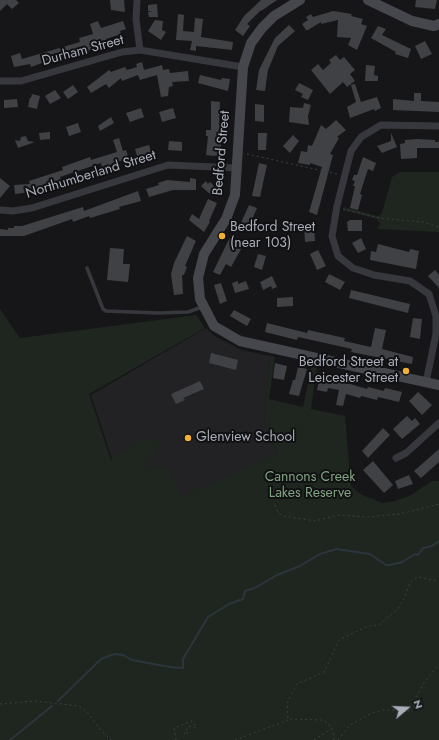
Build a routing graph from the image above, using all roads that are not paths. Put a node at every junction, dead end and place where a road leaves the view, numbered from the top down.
1 (137, 0) edge
2 (300, 0) edge
3 (368, 0) edge
4 (439, 24) edge
5 (140, 50) junction
6 (243, 67) junction
7 (0, 81) edge
8 (439, 126) edge
9 (238, 168) junction
10 (0, 210) edge
11 (87, 268) dead end
12 (203, 307) junction
13 (426, 382) junction
14 (439, 385) edge
15 (439, 423) edge
16 (396, 458) dead end

1 - 5 street
2 - 6 street, Bedford Street
3 - 4 street
5 - 6 street, Durham Street
5 - 7 street, Durham Street
6 - 9 street, Bedford Street
8 - 13 street
9 - 10 street, Northumberland Street
9 - 12 street, Bedford Street
11 - 12 lane
12 - 13 street, Bedford Street
13 - 14 street, Bedford Street
15 - 16 street

